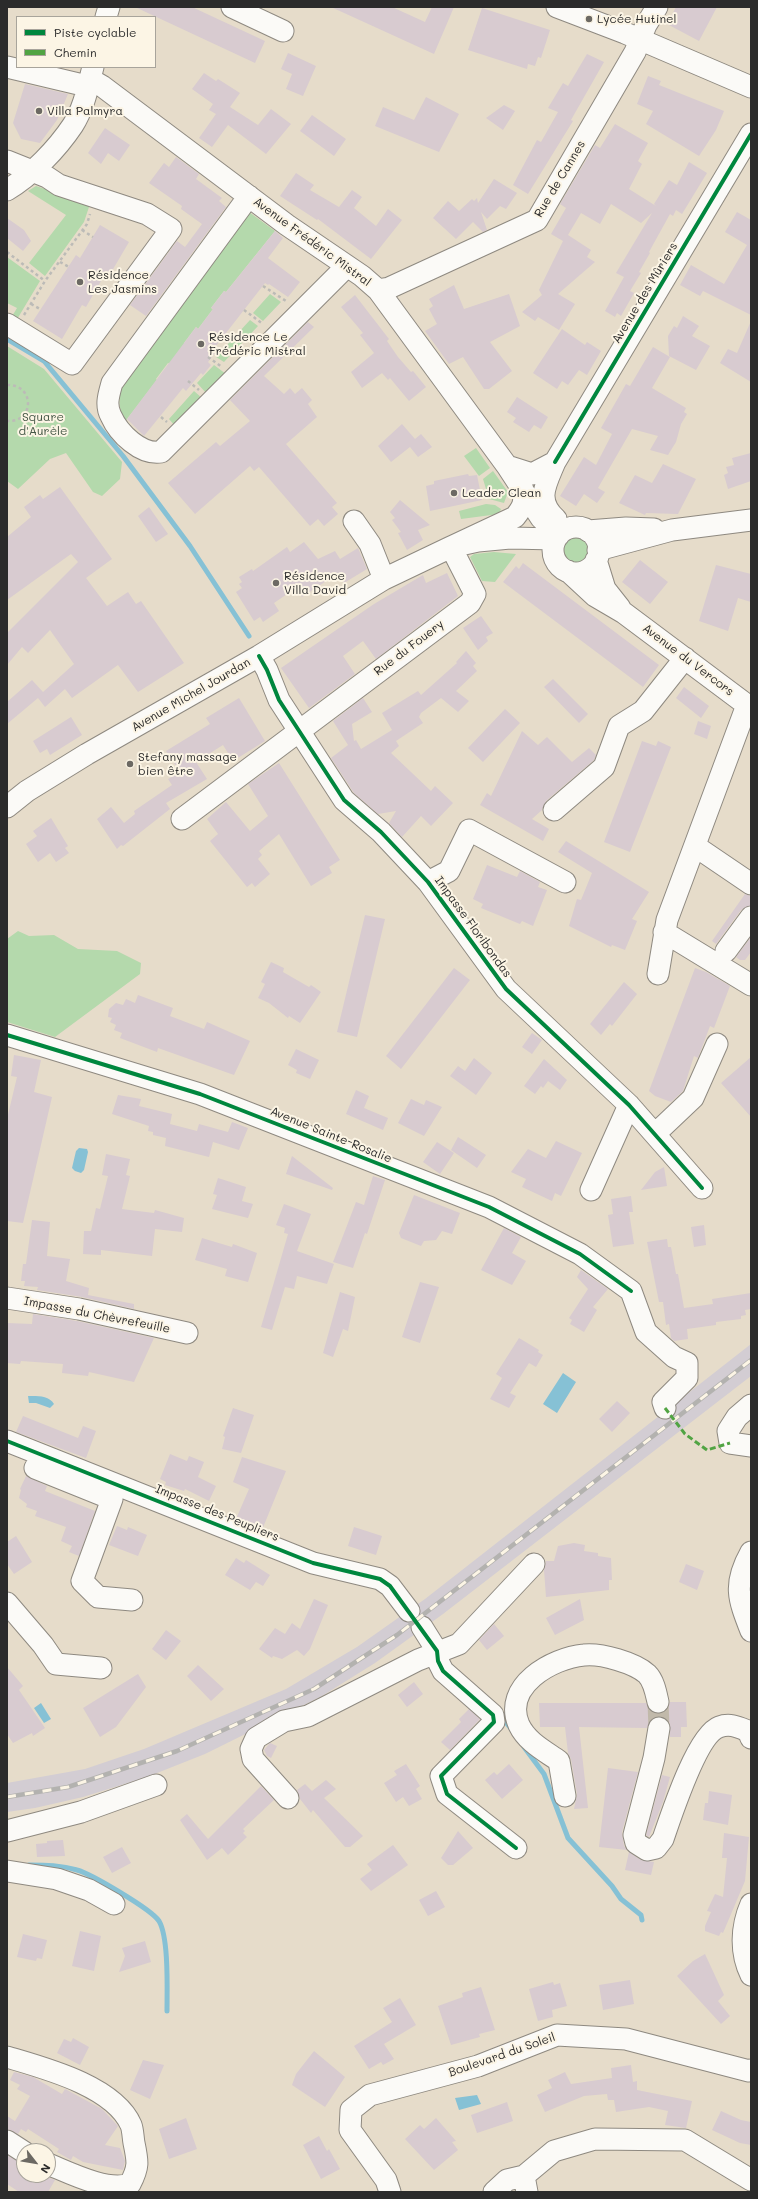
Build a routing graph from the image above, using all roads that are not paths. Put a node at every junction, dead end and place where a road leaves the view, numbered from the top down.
1 (232, 7) edge
2 (557, 7) edge
3 (657, 7) edge
4 (283, 31) dead end
5 (640, 39) junction
6 (7, 67) edge
7 (90, 77) edge
8 (751, 87) edge
9 (751, 134) edge
10 (7, 160) edge
11 (32, 170) junction
12 (7, 190) edge
13 (249, 196) junction
14 (347, 266) junction
15 (378, 290) junction
16 (11, 326) edge
17 (555, 462) junction
18 (507, 466) junction
19 (523, 490) junction
20 (751, 520) edge
21 (354, 521) dead end
22 (694, 527) junction
23 (672, 530) junction
24 (751, 535) edge
25 (566, 544) junction
26 (451, 547) junction
27 (597, 555) junction
28 (384, 579) junction
29 (624, 613) junction
30 (259, 656) junction
31 (685, 658) junction
32 (749, 707) edge
33 (299, 732) junction
34 (7, 806) edge
35 (554, 810) dead end
36 (182, 819) dead end
37 (695, 846) junction
38 (428, 882) junction
39 (565, 882) dead end
40 (751, 884) edge
41 (750, 921) edge
42 (664, 932) junction
43 (726, 951) dead end
44 (658, 974) dead end
45 (751, 985) edge
46 (7, 1035) edge
47 (718, 1044) dead end
48 (629, 1105) junction
49 (655, 1134) junction
50 (702, 1188) dead end
51 (591, 1190) dead end
52 (7, 1298) edge
53 (187, 1334) dead end
54 (751, 1405) edge
55 (665, 1408) dead end
56 (7, 1441) edge
57 (751, 1446) edge
58 (7, 1456) edge
59 (751, 1552) edge
60 (534, 1564) dead end
61 (132, 1600) dead end
62 (7, 1603) edge
63 (751, 1631) edge
64 (437, 1651) junction
65 (101, 1668) dead end
66 (658, 1702) tunnel mouth
67 (658, 1728) tunnel mouth
68 (751, 1738) edge
69 (156, 1785) dead end
70 (565, 1796) dead end
71 (288, 1798) dead end
72 (7, 1831) edge
73 (516, 1848) dead end
74 (7, 1871) edge
75 (114, 1904) dead end
76 (751, 1904) edge
77 (751, 1975) edge
78 (7, 2057) edge
79 (751, 2070) edge
80 (7, 2141) edge
81 (16, 2147) edge
82 (56, 2167) edge
83 (751, 2180) edge
84 (526, 2184) edge
85 (390, 2192) edge
86 (494, 2192) edge

1 - 4 street
2 - 5 street
3 - 5 street, Rue de Cannes
5 - 8 street
5 - 15 street, Rue de Cannes
6 - 7 street, Avenue Frédéric Mistral
7 - 11 street
7 - 13 street, Avenue Frédéric Mistral
9 - 17 street, Avenue des Mûriers
10 - 11 street
11 - 12 street
11 - 16 street
13 - 14 street, Avenue Frédéric Mistral
13 - 14 street
14 - 15 street, Avenue Frédéric Mistral
15 - 18 street, Avenue Frédéric Mistral
17 - 18 street
17 - 25 street, Avenue des Mûriers
18 - 19 street, Avenue Frédéric Mistral
19 - 25 street, Avenue Frédéric Mistral
19 - 26 street
20 - 22 street, Avenue Michel Jourdan
21 - 28 street
22 - 23 street, Avenue Michel Jourdan
22 - 24 street
23 - 25 street, Avenue Michel Jourdan
23 - 27 street, Avenue Michel Jourdan
25 - 26 street, Avenue Michel Jourdan
25 - 27 street, Avenue du Vercors
25 - 27 street
25 - 29 street, Avenue du Vercors
26 - 28 street, Avenue Michel Jourdan
26 - 33 street, Rue du Fouery
27 - 29 street, Avenue du Vercors
28 - 30 street, Avenue Michel Jourdan
29 - 31 street, Avenue du Vercors
30 - 33 street, Impasse Floribondas
30 - 34 street, Avenue Michel Jourdan
31 - 32 street, Avenue du Vercors
31 - 35 street
32 - 37 street
33 - 36 street
33 - 38 street, Impasse Floribondas
37 - 40 street
37 - 42 street
38 - 39 street
38 - 48 street, Impasse Floribondas
41 - 43 street
42 - 44 street
42 - 45 street
46 - 55 street, Avenue Sainte-Rosalie
47 - 49 street
48 - 49 street, Impasse Floribondas
48 - 51 street
49 - 50 street, Impasse Floribondas
52 - 53 street, Impasse du Chèvrefeuille
54 - 57 street
56 - 64 street, Impasse des Peupliers
58 - 61 street
59 - 63 street
60 - 64 street
62 - 65 street
64 - 71 street
64 - 73 street, Impasse des Peupliers
66 - 70 street
67 - 68 street
69 - 72 street
74 - 75 street
76 - 77 street
78 - 82 street
79 - 85 street, Boulevard du Soleil
80 - 81 street
83 - 84 street
84 - 86 street

